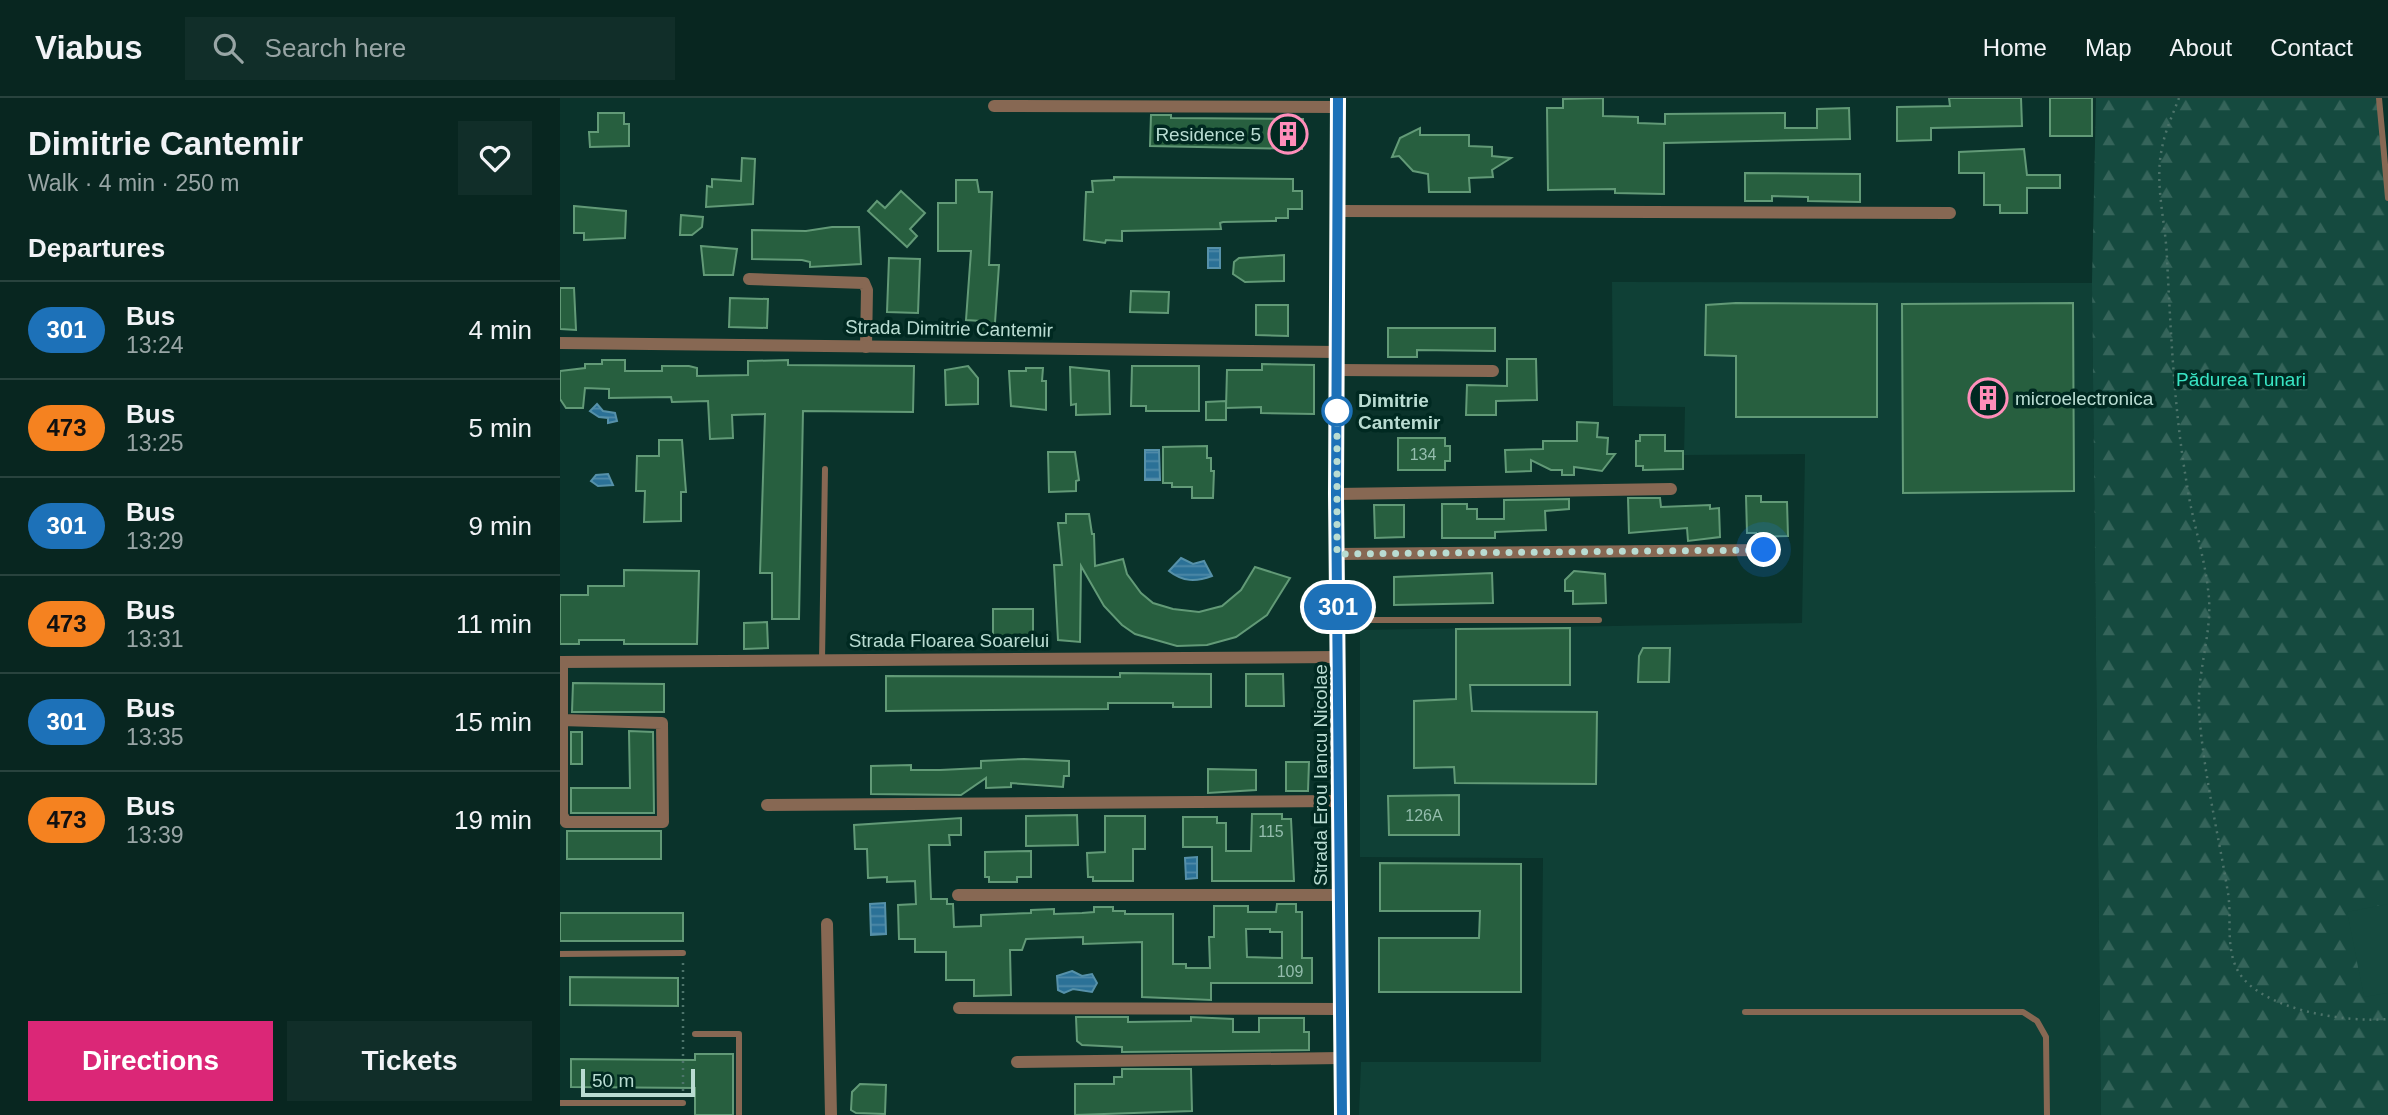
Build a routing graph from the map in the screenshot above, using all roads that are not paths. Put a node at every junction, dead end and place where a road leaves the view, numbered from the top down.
1 (2379, 98) edge
2 (1338, 103) edge
3 (994, 106) dead end
4 (2388, 198) edge
5 (1338, 211) junction
6 (1950, 213) dead end
7 (749, 279) dead end
8 (560, 343) edge
9 (866, 347) junction
10 (1337, 352) junction
11 (1336, 370) junction
12 (1493, 370) dead end
13 (825, 469) dead end
14 (1671, 489) dead end
15 (1336, 494) junction
16 (1764, 550) dead end
17 (1337, 554) junction
18 (1338, 620) junction
19 (1599, 620) dead end
20 (1338, 657) junction
21 (822, 660) junction
22 (561, 662) edge
23 (561, 720) edge
24 (1339, 801) junction
25 (767, 805) dead end
26 (958, 895) dead end
27 (1340, 895) junction
28 (827, 924) dead end
29 (682, 953) road end
30 (560, 954) edge
31 (959, 1008) dead end
32 (1340, 1009) junction
33 (1745, 1012) dead end
34 (695, 1034) dead end
35 (1341, 1058) junction
36 (1017, 1062) dead end
37 (560, 1103) edge
38 (683, 1103) road end
39 (739, 1115) edge
40 (831, 1115) edge
41 (1342, 1115) edge
42 (2047, 1115) edge

1 - 4 lane
2 - 3 street
2 - 5 street, Strada Erou Iancu Nicolae
5 - 6 street
5 - 10 street, Strada Erou Iancu Nicolae
7 - 9 street
8 - 9 street, Strada Dimitrie Cantemir
9 - 10 street, Strada Dimitrie Cantemir
10 - 11 street, Strada Erou Iancu Nicolae
11 - 12 street
11 - 15 street, Strada Erou Iancu Nicolae
13 - 21 lane
14 - 15 street
15 - 17 street, Strada Erou Iancu Nicolae
16 - 17 street
17 - 18 street, Strada Erou Iancu Nicolae
18 - 19 lane
18 - 20 street, Strada Erou Iancu Nicolae
20 - 21 street, Strada Floarea Soarelui
20 - 24 street, Strada Erou Iancu Nicolae
21 - 22 street, Strada Floarea Soarelui
22 - 23 street
23 - 23 street
24 - 25 street
24 - 27 street, Strada Erou Iancu Nicolae
26 - 27 street
27 - 32 street, Strada Erou Iancu Nicolae
28 - 40 street
29 - 30 lane
31 - 32 street
32 - 35 street, Strada Erou Iancu Nicolae
33 - 42 lane
34 - 39 lane
35 - 36 street
35 - 41 street, Strada Erou Iancu Nicolae
37 - 38 lane

